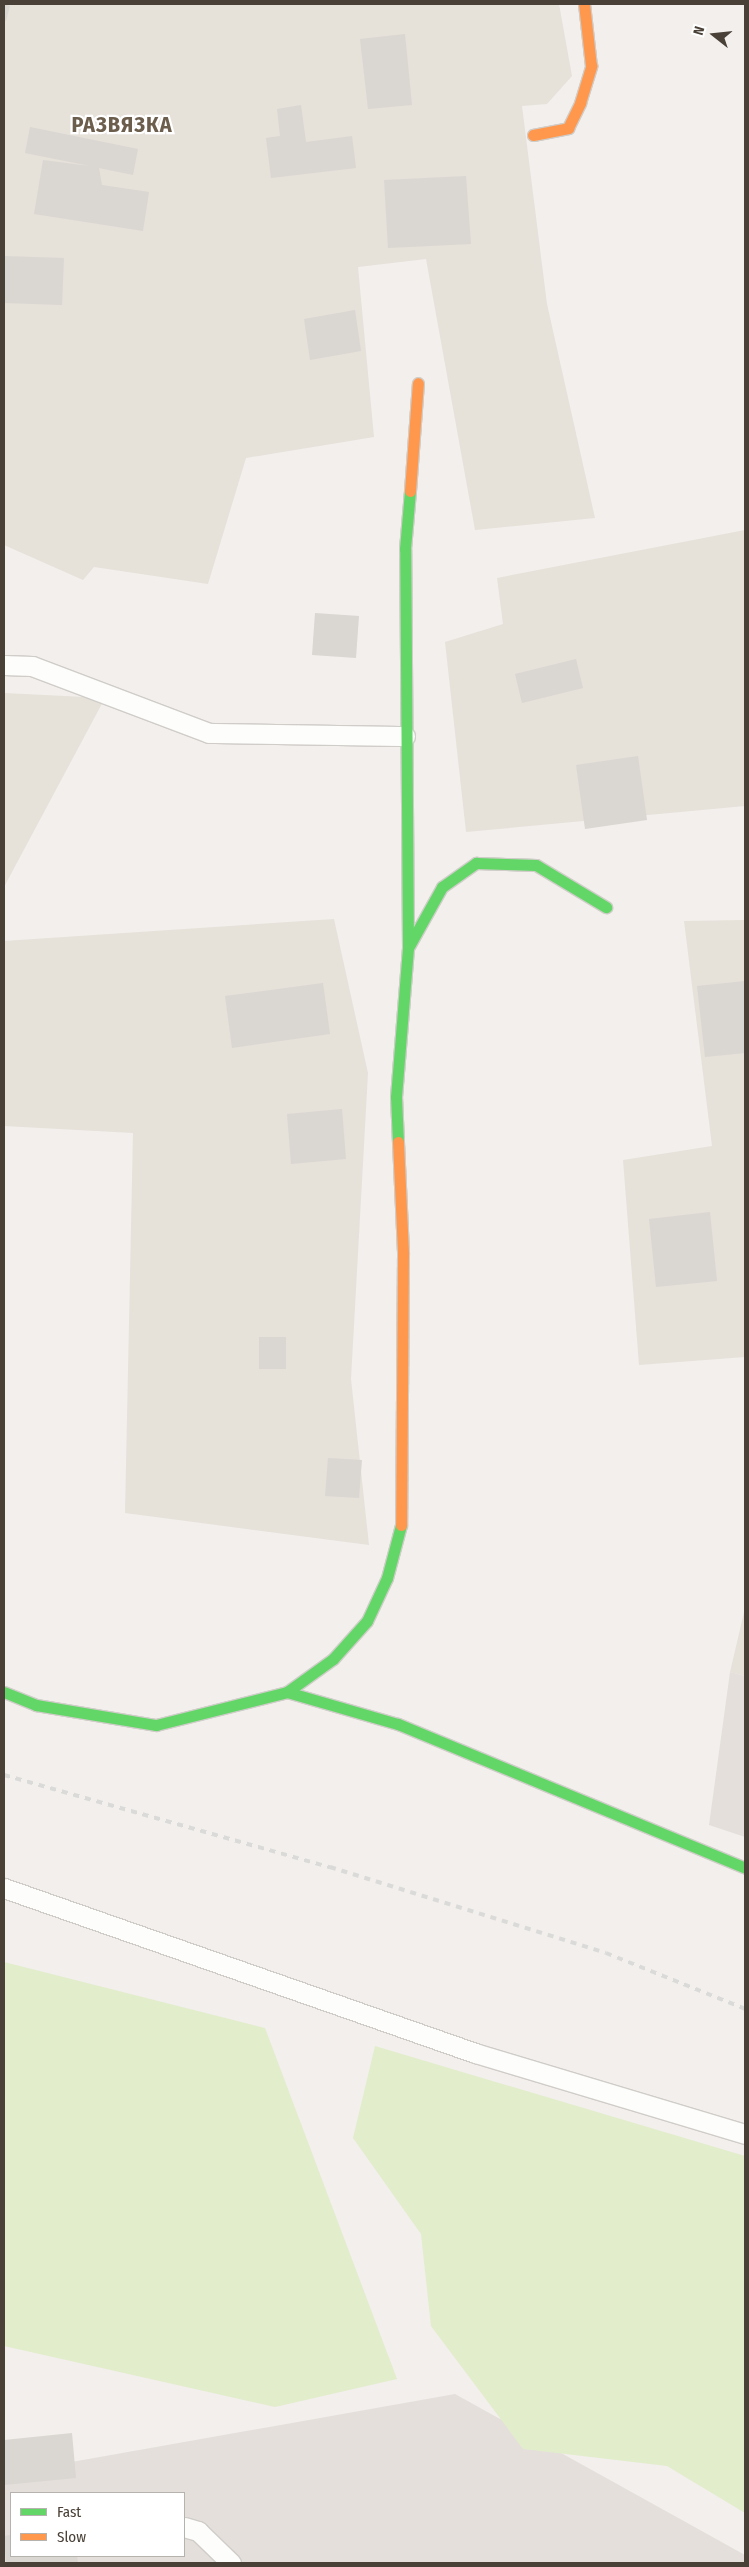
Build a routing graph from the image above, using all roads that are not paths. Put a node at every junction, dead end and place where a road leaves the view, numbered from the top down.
1 (584, 4) edge
2 (533, 135) dead end
3 (418, 382) dead end
4 (4, 665) edge
5 (405, 736) junction
6 (606, 907) dead end
7 (408, 948) junction
8 (4, 1692) edge
9 (287, 1692) junction
10 (745, 1868) edge
11 (4, 1888) edge
12 (745, 2134) edge
13 (185, 2528) edge
14 (231, 2563) edge

1 - 2 street
3 - 5 street
4 - 5 lane
5 - 7 street
6 - 7 street
7 - 9 street
8 - 9 street
9 - 10 street
11 - 12 lane
13 - 14 lane

